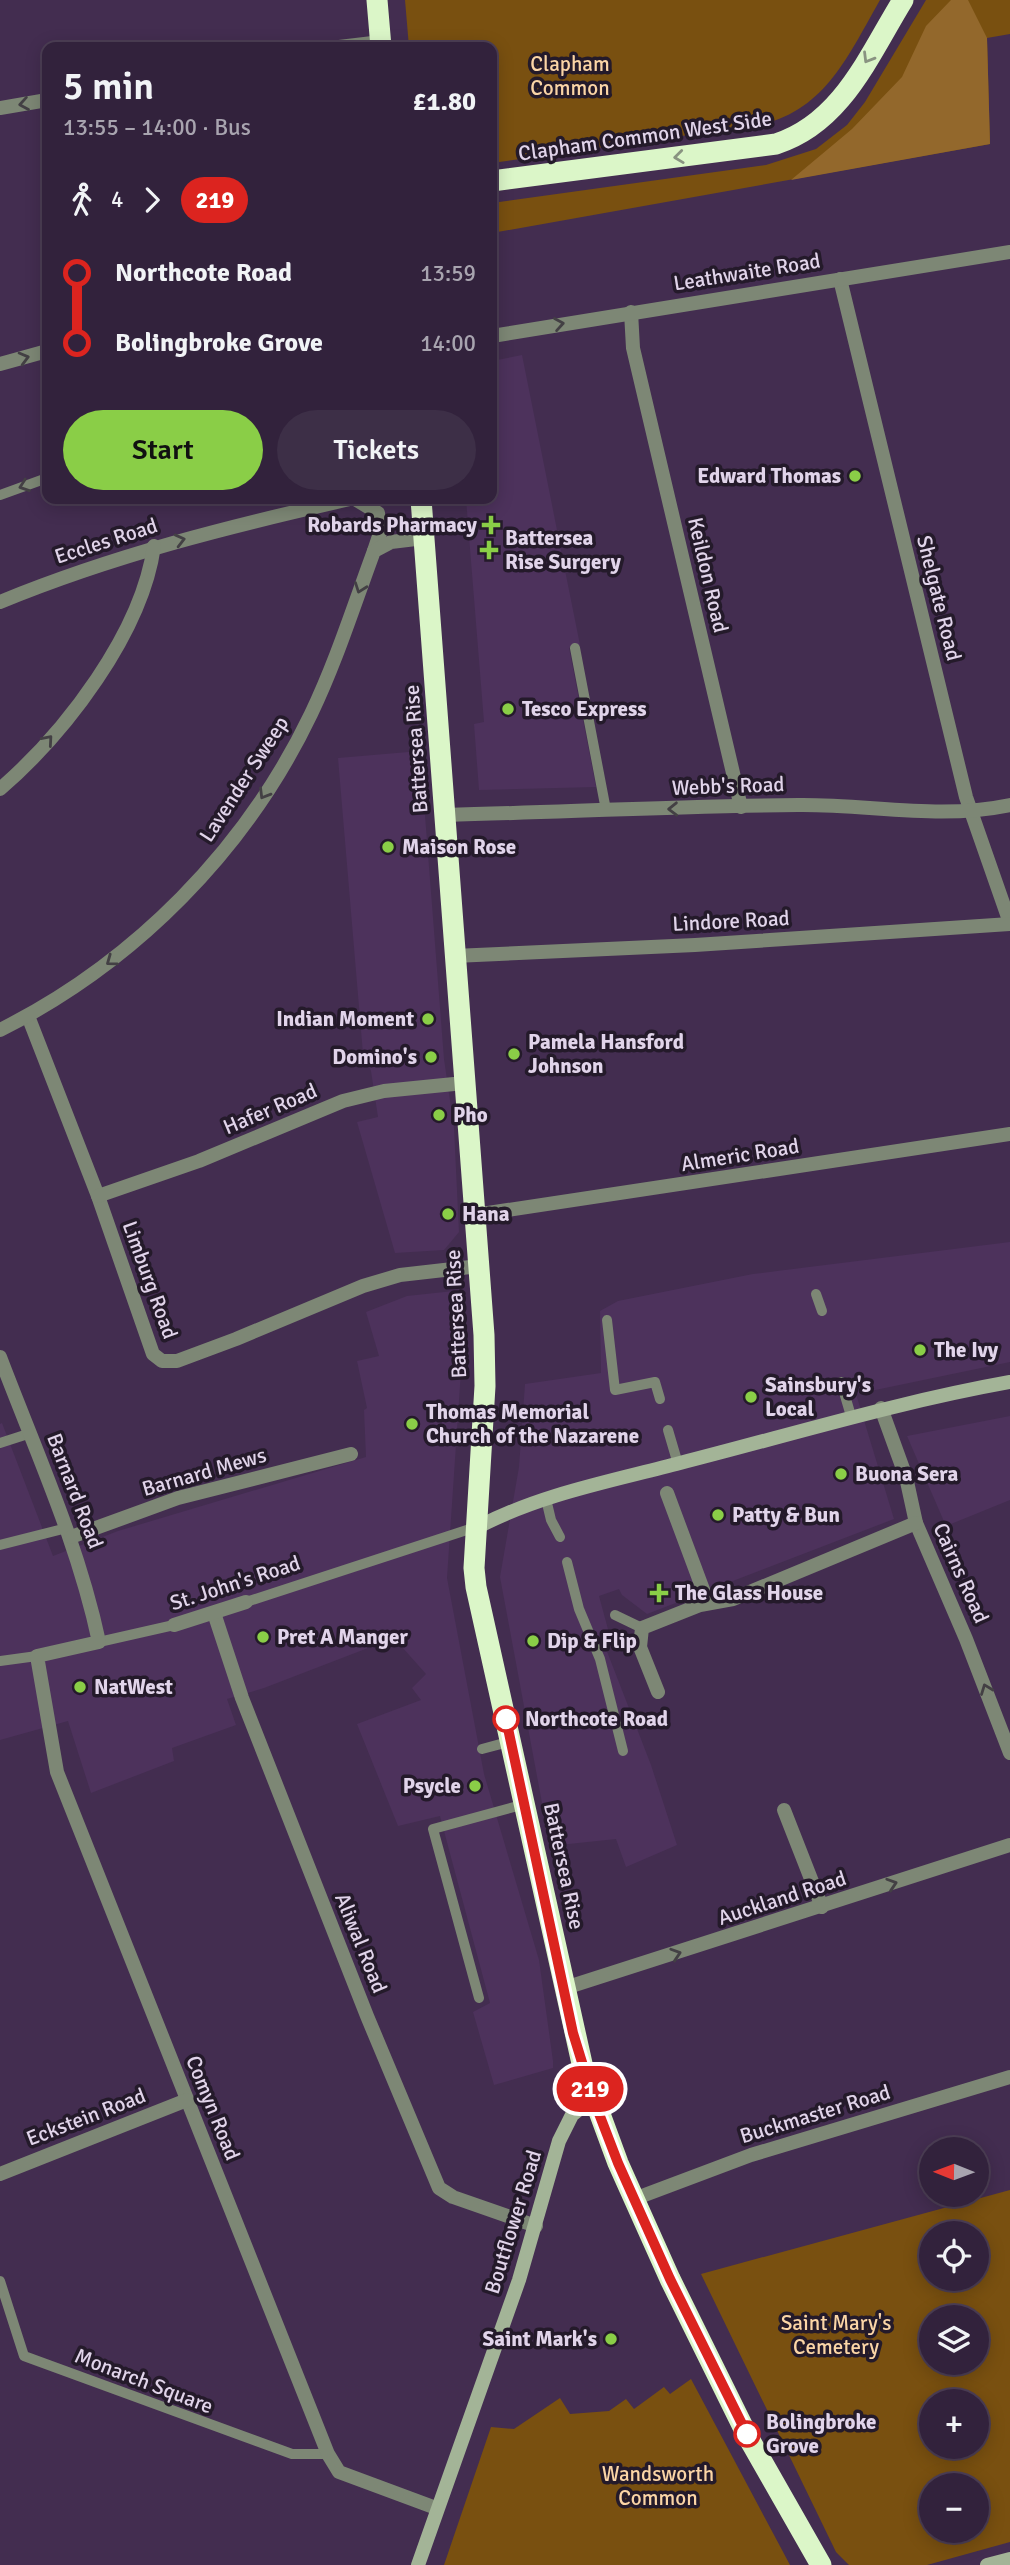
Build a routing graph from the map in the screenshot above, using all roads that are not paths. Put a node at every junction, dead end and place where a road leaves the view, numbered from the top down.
1 (377, 0) edge
2 (903, 0) edge
3 (381, 42) edge
4 (42, 101) edge
5 (0, 107) edge
6 (497, 180) edge
7 (1010, 252) edge
8 (840, 279) junction
9 (631, 312) junction
10 (497, 335) edge
11 (42, 352) edge
12 (0, 365) edge
13 (42, 480) edge
14 (0, 495) edge
15 (332, 504) edge
16 (362, 504) edge
17 (421, 504) edge
18 (424, 538) junction
19 (154, 546) junction
20 (374, 551) junction
21 (0, 602) edge
22 (575, 648) dead end
23 (0, 789) edge
24 (1010, 805) edge
25 (741, 807) junction
26 (606, 810) junction
27 (971, 810) junction
28 (446, 814) junction
29 (1010, 923) edge
30 (454, 956) junction
31 (27, 1016) junction
32 (0, 1030) edge
33 (464, 1083) junction
34 (1010, 1134) edge
35 (98, 1196) junction
36 (475, 1214) junction
37 (479, 1266) junction
38 (816, 1294) dead end
39 (822, 1311) dead end
40 (607, 1320) dead end
41 (0, 1357) edge
42 (841, 1382) dead end
43 (1010, 1382) edge
44 (660, 1399) dead end
45 (881, 1408) junction
46 (851, 1416) junction
47 (668, 1430) dead end
48 (31, 1433) junction
49 (0, 1443) edge
50 (351, 1454) dead end
51 (678, 1464) junction
52 (667, 1493) dead end
53 (546, 1499) junction
54 (916, 1523) junction
55 (478, 1527) junction
56 (69, 1532) junction
57 (560, 1536) dead end
58 (0, 1545) edge
59 (566, 1562) dead end
60 (246, 1602) joint
61 (708, 1603) junction
62 (214, 1613) junction
63 (615, 1615) dead end
64 (174, 1625) joint
65 (642, 1628) junction
66 (99, 1642) junction
67 (37, 1656) junction
68 (0, 1661) edge
69 (658, 1692) dead end
70 (512, 1741) junction
71 (482, 1749) dead end
72 (623, 1751) dead end
73 (1010, 1753) edge
74 (525, 1804) junction
75 (784, 1810) dead end
76 (1010, 1846) edge
77 (822, 1907) junction
78 (565, 1987) junction
79 (479, 1998) dead end
80 (1010, 2077) edge
81 (593, 2098) junction
82 (187, 2100) junction
83 (0, 2174) edge
84 (634, 2199) junction
85 (536, 2226) junction
86 (0, 2281) edge
87 (328, 2454) junction
88 (436, 2508) junction
89 (1010, 2559) edge
90 (418, 2565) edge
91 (821, 2565) edge
92 (987, 2565) edge

1 - 3 highway
2 -> 6 highway, Clapham Common West Side
4 -> 5 street
7 - 8 street, Leathwaite Road
8 - 9 street, Leathwaite Road
8 - 27 street, Shelgate Road
10 -> 9 street, Leathwaite Road
9 - 25 street, Keildon Road
12 -> 11 street
13 -> 14 lane
19 -> 15 street, Eccles Road
16 - 20 street, Eccles Road
17 - 18 highway, Battersea Rise
18 - 20 street
18 - 28 highway, Battersea Rise
19 - 21 street, Eccles Road
23 -> 19 street
20 -> 31 street, Lavender Sweep
22 - 26 lane
24 - 27 street, Webb's Road
25 -> 26 street, Webb's Road
25 - 27 street, Webb's Road
26 - 28 street, Webb's Road
27 - 29 street, Shelgate Road
28 - 30 highway, Battersea Rise
29 - 30 street, Lindore Road
30 - 33 highway, Battersea Rise
31 - 32 street, Lavender Sweep
31 - 35 street, Limburg Road
33 - 35 street, Hafer Road
33 - 36 highway, Battersea Rise
34 - 36 street, Almeric Road
35 - 37 street, Limburg Road
36 - 37 highway, Battersea Rise
37 - 55 highway, Battersea Rise
38 - 39 lane
40 - 44 lane
41 - 48 street, Barnard Road
42 - 46 lane
43 - 45 main road
45 - 46 main road
45 - 54 street, Cairns Road
46 - 51 main road
47 - 51 lane
48 - 49 lane
48 - 56 street, Barnard Road
50 - 56 street, Barnard Mews
51 - 53 main road
52 - 61 street
53 - 55 main road
53 - 57 lane
54 - 61 street
73 -> 54 street, Cairns Road
55 - 60 lane, St. John's Road
55 - 70 highway, Battersea Rise
56 - 58 lane
56 - 66 street, Barnard Road
59 - 72 lane
60 - 62 street, St. John's Road
61 - 65 street
62 - 64 street, St. John's Road
62 - 85 street, Aliwal Road
63 - 65 lane
64 - 66 lane, St. John's Road
65 - 69 street
66 - 67 street, St. John's Road
67 - 68 lane, St. John's Road
67 - 82 street, Comyn Road
70 - 71 lane
70 - 74 highway, Battersea Rise
74 - 78 highway, Battersea Rise
74 - 79 lane
75 - 77 street
77 -> 76 street, Auckland Road
78 -> 77 street, Auckland Road
78 - 81 highway, Battersea Rise
80 - 84 street, Buckmaster Road
81 - 84 highway, Battersea Rise
81 - 85 main road, Boutflower Road
82 - 83 street, Eckstein Road
82 - 87 street, Comyn Road
84 - 91 highway, Battersea Rise
85 - 88 main road, Boutflower Road
86 - 87 lane, Monarch Square
87 - 88 street, Comyn Road
88 - 90 main road, Boutflower Road
89 - 92 main road

